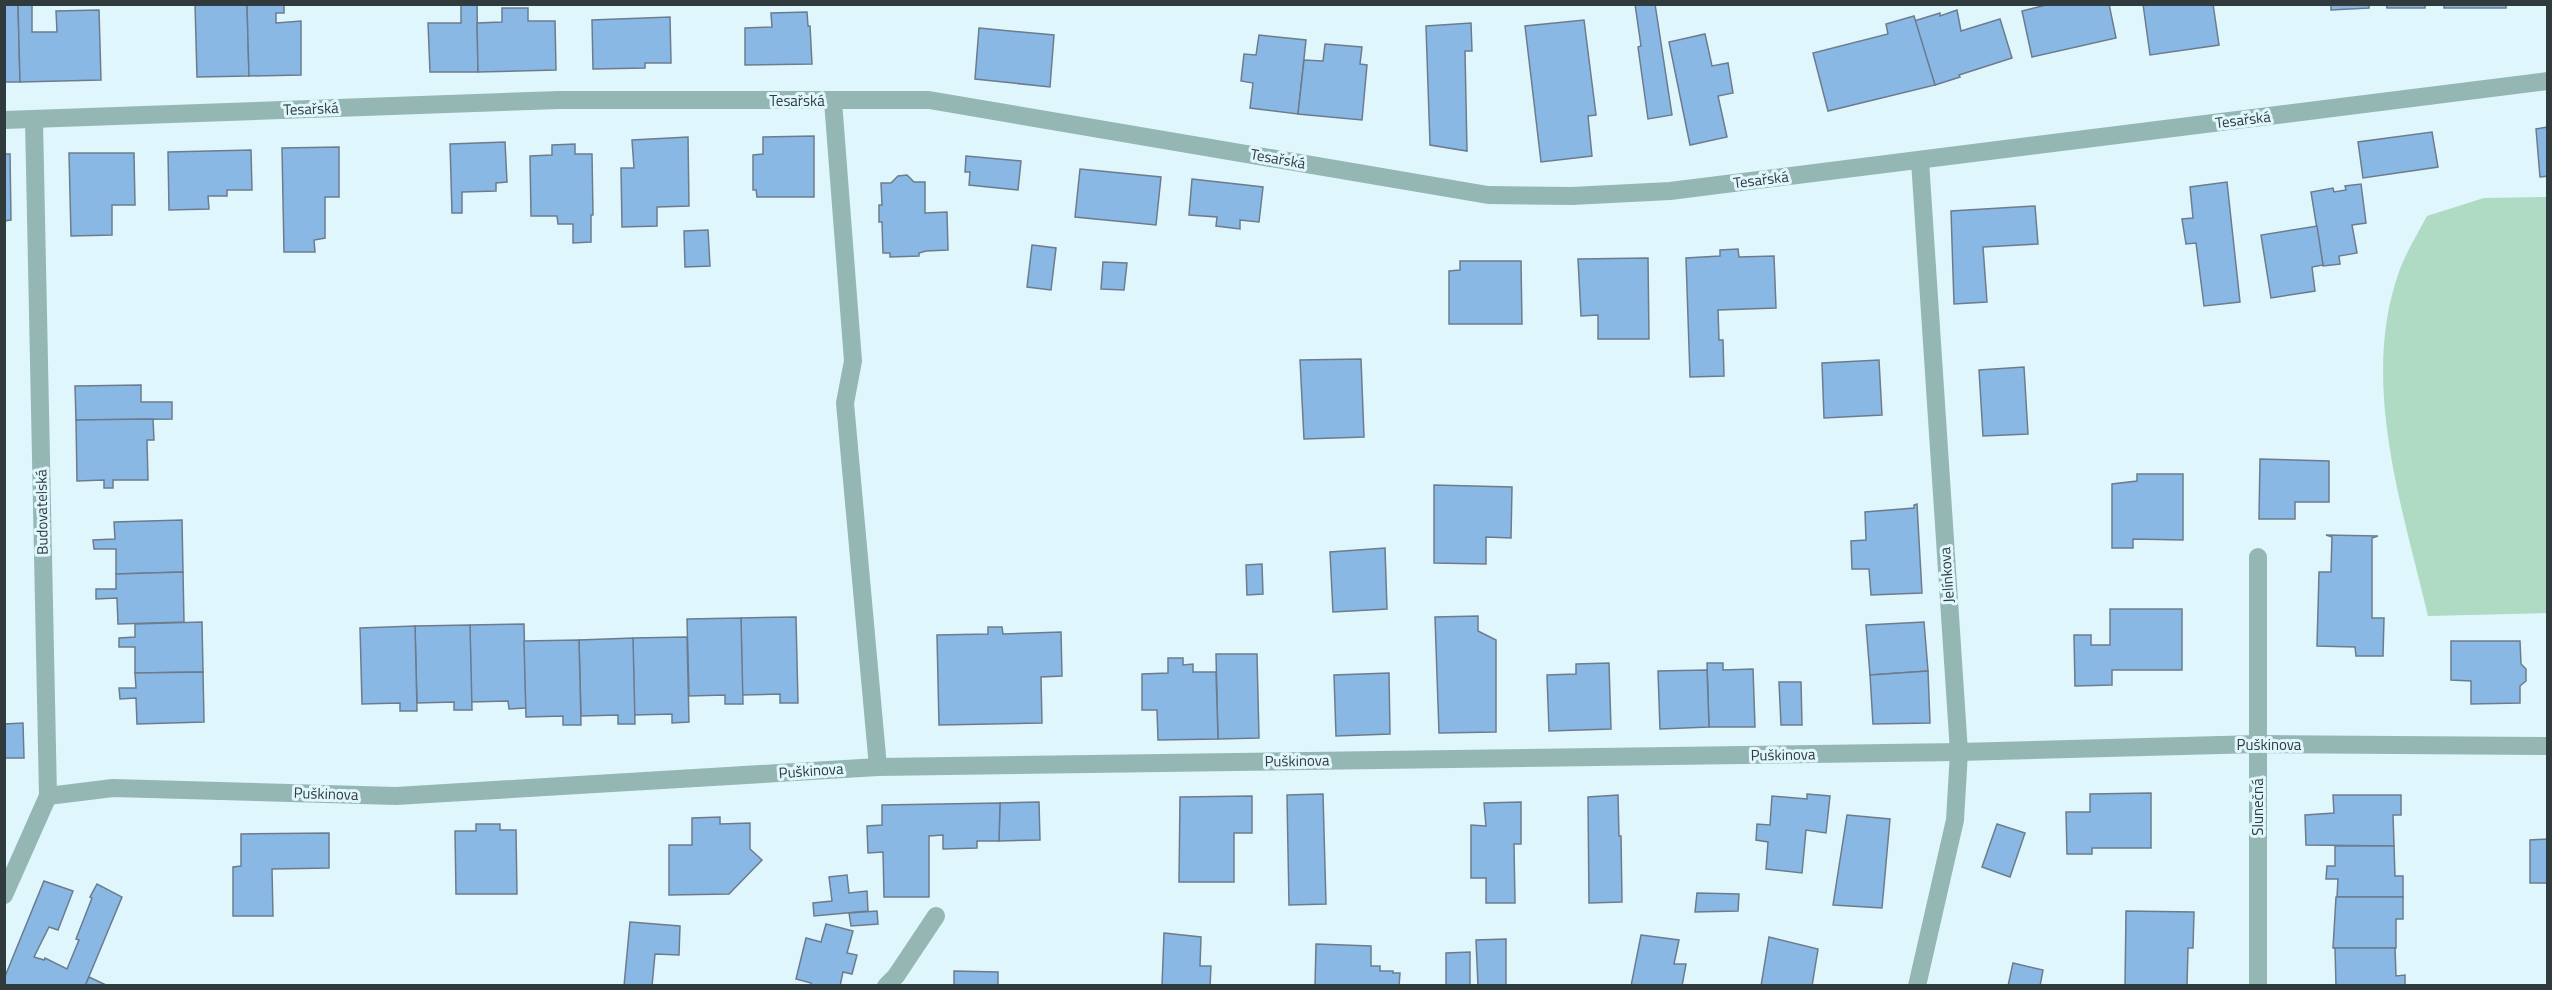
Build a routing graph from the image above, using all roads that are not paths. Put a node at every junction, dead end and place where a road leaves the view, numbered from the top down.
1 (2547, 81) edge
2 (833, 101) junction
3 (4, 120) edge
4 (34, 120) junction
5 (1920, 161) junction
6 (2258, 557) dead end
7 (2258, 744) junction
8 (2547, 746) edge
9 (1959, 752) junction
10 (878, 766) junction
11 (48, 796) junction
12 (4, 895) edge
13 (936, 916) dead end
14 (886, 986) edge
15 (1917, 986) edge
16 (2258, 986) edge

1 - 5 street, Tesařská
2 - 4 street, Tesařská
2 - 5 street, Tesařská
2 - 10 street
3 - 4 street, Tesařská
4 - 11 street, Budovatelská
5 - 9 street, Jelínkova
6 - 7 street, Slunečná
7 - 8 street, Puškinova
7 - 9 street, Puškinova
7 - 16 street, Slunečná
9 - 10 street, Puškinova
9 - 15 street, Jelínkova
10 - 11 street, Puškinova
11 - 12 street, Budovatelská
13 - 14 street

